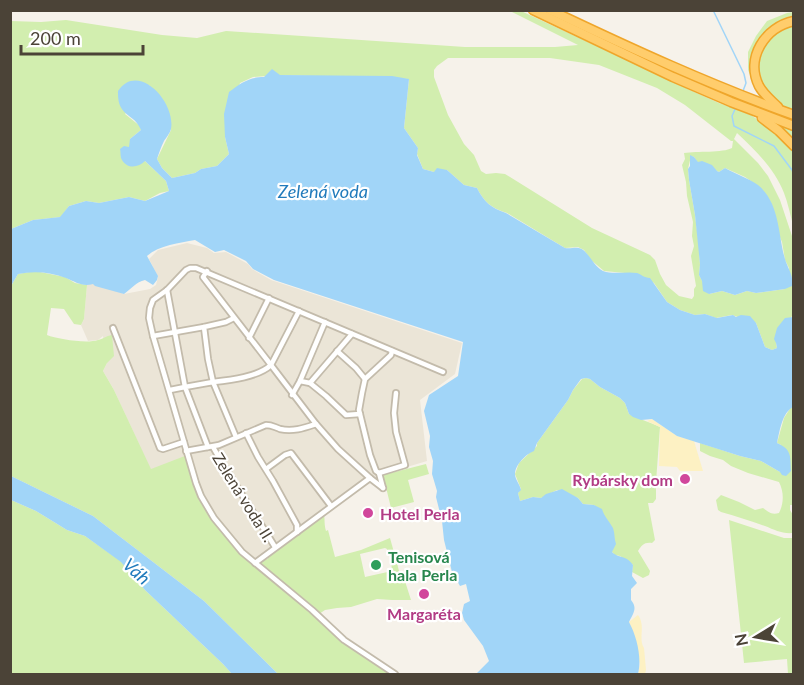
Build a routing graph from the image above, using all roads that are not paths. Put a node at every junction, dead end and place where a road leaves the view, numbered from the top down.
1 (533, 10) edge
2 (550, 10) edge
3 (794, 21) edge
4 (755, 111) junction
5 (783, 111) junction
6 (794, 115) edge
7 (794, 126) edge
8 (794, 147) edge
9 (196, 268) junction
10 (207, 271) junction
11 (203, 277) junction
12 (167, 290) junction
13 (269, 298) junction
14 (299, 311) junction
15 (234, 318) junction
16 (325, 322) junction
17 (204, 327) junction
18 (112, 328) dead end
19 (175, 332) junction
20 (352, 334) junction
21 (153, 336) junction
22 (249, 338) junction
23 (337, 351) junction
24 (392, 351) junction
25 (271, 365) junction
26 (443, 372) dead end
27 (365, 379) junction
28 (300, 381) junction
29 (213, 382) junction
30 (310, 383) junction
31 (185, 387) junction
32 (170, 390) junction
33 (396, 393) dead end
34 (292, 395) junction
35 (360, 414) junction
36 (316, 424) junction
37 (246, 433) junction
38 (236, 437) junction
39 (184, 442) junction
40 (210, 447) junction
41 (186, 451) junction
42 (266, 470) junction
43 (377, 472) junction
44 (370, 477) junction
45 (331, 506) junction
46 (297, 525) junction
47 (304, 527) junction
48 (297, 532) junction
49 (275, 547) junction
50 (255, 563) junction
51 (395, 675) edge

1 - 4 highway
2 - 5 highway
3 - 5 highway
4 - 7 highway
4 - 8 highway
5 - 6 highway
9 - 10 street
9 - 11 street
9 - 12 street, Zelená voda II.
10 - 11 street
10 - 13 street
11 - 15 street
12 - 19 street, Zelená voda II.
12 - 21 street, Zelená voda II.
13 - 14 street
13 - 22 street
14 - 16 street
14 - 25 street
15 - 17 street
15 - 22 street
16 - 20 street
16 - 28 street
17 - 19 street
17 - 29 street, Zelená voda II.
18 - 39 street
19 - 21 street
19 - 31 street, Zelená voda II.
20 - 23 street
20 - 24 street
21 - 32 street, Zelená voda II.
22 - 25 street
23 - 27 street
23 - 30 street
24 - 26 street
24 - 27 street
25 - 29 street
25 - 34 street
27 - 35 street
28 - 30 street
28 - 34 street
29 - 31 street
29 - 38 street, Zelená voda II.
30 - 35 street
31 - 32 street
31 - 40 street, Zelená voda II.
32 - 39 street, Zelená voda II.
33 - 43 street, Zelená voda II.
34 - 36 street
35 - 43 street
36 - 37 street, Zelená voda II.
36 - 44 street
37 - 38 street, Zelená voda II.
37 - 42 street, Zelená voda II.
38 - 40 street, Zelená voda II.
39 - 41 street, Zelená voda II.
40 - 41 street, Zelená voda II.
40 - 49 street, Zelená voda II.
41 - 50 street, Zelená voda II.
42 - 45 street, Zelená voda II.
42 - 46 street, Zelená voda II.
43 - 44 street
43 - 44 street, Zelená voda II.
44 - 45 street, Zelená voda II.
45 - 47 street, Zelená voda II.
46 - 47 street
46 - 48 street, Zelená voda II.
47 - 48 street, Zelená voda II.
48 - 49 street, Zelená voda II.
49 - 50 street, Zelená voda II.
50 - 51 street

